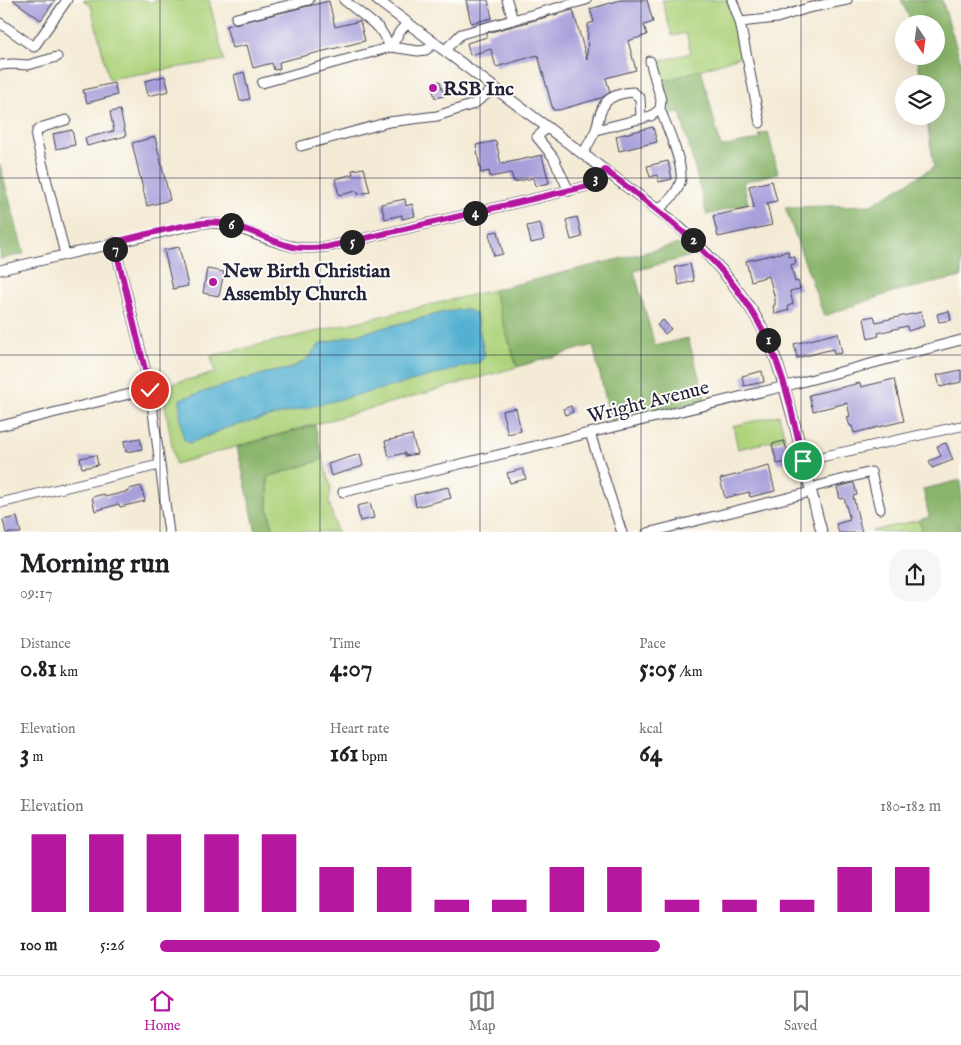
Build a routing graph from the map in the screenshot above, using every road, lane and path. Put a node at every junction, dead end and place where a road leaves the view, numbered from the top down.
1 (67, 0) edge
2 (309, 0) edge
3 (344, 0) edge
4 (377, 0) edge
5 (507, 0) edge
6 (586, 0) edge
7 (732, 0) edge
8 (847, 0) edge
9 (559, 4) edge
10 (236, 18) dead end
11 (513, 20) junction
12 (740, 22) junction
13 (0, 23) edge
14 (408, 23) junction
15 (435, 43) junction
16 (391, 47) junction
17 (444, 50) junction
18 (57, 57) dead end
19 (650, 61) dead end
20 (0, 65) edge
21 (262, 83) dead end
22 (495, 88) junction
23 (660, 109) junction
24 (641, 118) junction
25 (66, 120) dead end
26 (760, 123) dead end
27 (548, 127) junction
28 (596, 130) junction
29 (301, 146) dead end
30 (583, 154) junction
31 (605, 170) junction
32 (569, 191) junction
33 (658, 210) junction
34 (114, 242) junction
35 (65, 254) junction
36 (0, 270) edge
37 (961, 340) edge
38 (784, 386) junction
39 (150, 390) junction
40 (0, 426) edge
41 (961, 426) edge
42 (590, 433) junction
43 (803, 461) junction
44 (160, 465) junction
45 (811, 490) junction
46 (343, 492) dead end
47 (0, 503) edge
48 (880, 509) dead end
49 (169, 532) edge
50 (622, 532) edge
51 (647, 532) edge
52 (822, 532) edge

1 - 13 street
2 - 10 street
3 - 16 street
4 - 14 main road
5 - 11 street
6 - 9 street
7 - 12 street
8 - 12 street
9 - 11 street
11 - 17 street
12 - 26 street
14 - 15 main road
14 - 16 street
15 - 16 street
15 - 17 main road
16 - 21 street
17 - 22 main road
18 - 20 street
19 - 23 street
22 - 27 main road
22 - 29 street
23 - 24 street
23 - 33 street
24 - 28 street
24 - 28 street
25 - 35 street
27 - 30 main road
27 - 32 street
28 - 30 street
30 - 31 main road
31 - 32 street
31 - 33 main road
32 - 34 street
33 - 38 main road
34 - 35 street
34 - 39 street
35 - 36 street
37 - 38 street, Wright Avenue
38 - 42 street, Wright Avenue
38 - 43 main road
39 - 40 street
39 - 44 street
41 - 43 street
42 - 46 street, Wright Avenue
42 - 50 street
43 - 45 main road
44 - 47 street
44 - 49 street
45 - 48 street
45 - 51 street
45 - 52 main road

